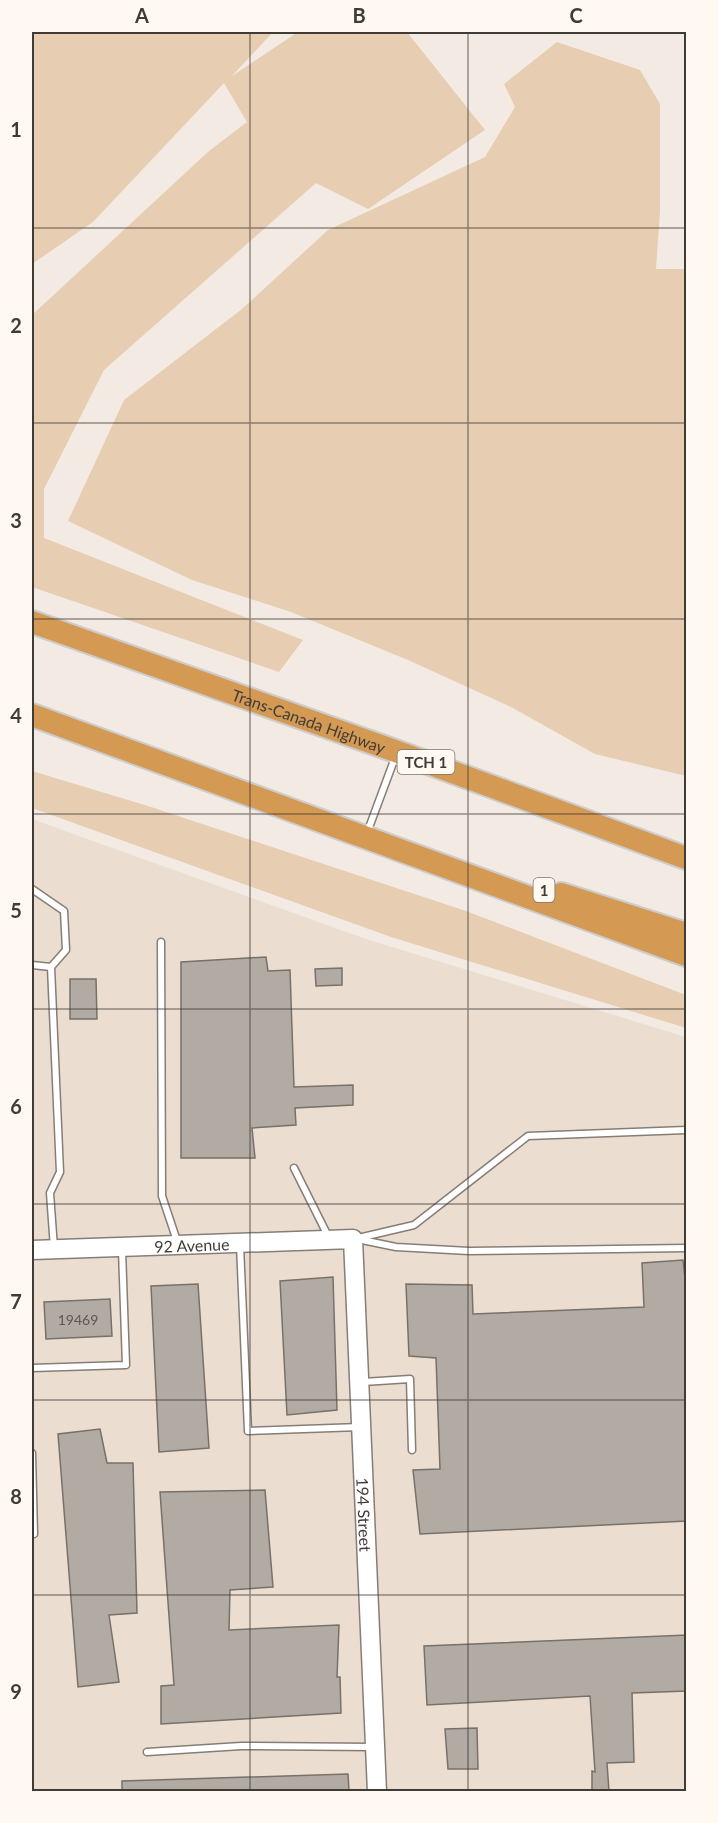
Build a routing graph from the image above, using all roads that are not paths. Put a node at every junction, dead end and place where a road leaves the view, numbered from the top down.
1 (32, 622) edge
2 (32, 715) edge
3 (398, 752) junction
4 (366, 836) junction
5 (401, 849) junction
6 (687, 858) edge
7 (32, 889) edge
8 (687, 934) edge
9 (161, 942) dead end
10 (687, 955) edge
11 (32, 965) edge
12 (51, 967) junction
13 (687, 1130) edge
14 (294, 1168) dead end
15 (330, 1239) junction
16 (353, 1239) junction
17 (240, 1243) junction
18 (178, 1245) junction
19 (122, 1247) junction
20 (687, 1248) edge
21 (54, 1249) junction
22 (32, 1250) edge
23 (32, 1368) edge
24 (359, 1382) junction
25 (361, 1426) junction
26 (412, 1450) dead end
27 (32, 1453) edge
28 (34, 1534) dead end
29 (375, 1747) junction
30 (147, 1752) dead end
31 (377, 1791) edge

1 - 3 highway, Trans-Canada Highway / TCH 1
2 - 4 highway
3 - 4 lane
3 - 6 highway, Trans-Canada Highway / TCH 1
4 - 5 highway
5 - 8 highway, 1
5 - 10 highway
7 - 12 lane
9 - 18 lane
11 - 12 lane
12 - 21 lane
13 - 16 lane
14 - 15 lane
15 - 16 street, 92 Avenue
15 - 17 street, 92 Avenue
16 - 20 lane
16 - 24 street, 194 Street
17 - 18 street, 92 Avenue
17 - 25 lane
18 - 19 street, 92 Avenue
19 - 21 street, 92 Avenue
19 - 23 lane
21 - 22 street, 92 Avenue
24 - 25 street, 194 Street
24 - 26 lane
25 - 29 street, 194 Street
27 - 28 lane
29 - 30 lane
29 - 31 street, 194 Street

